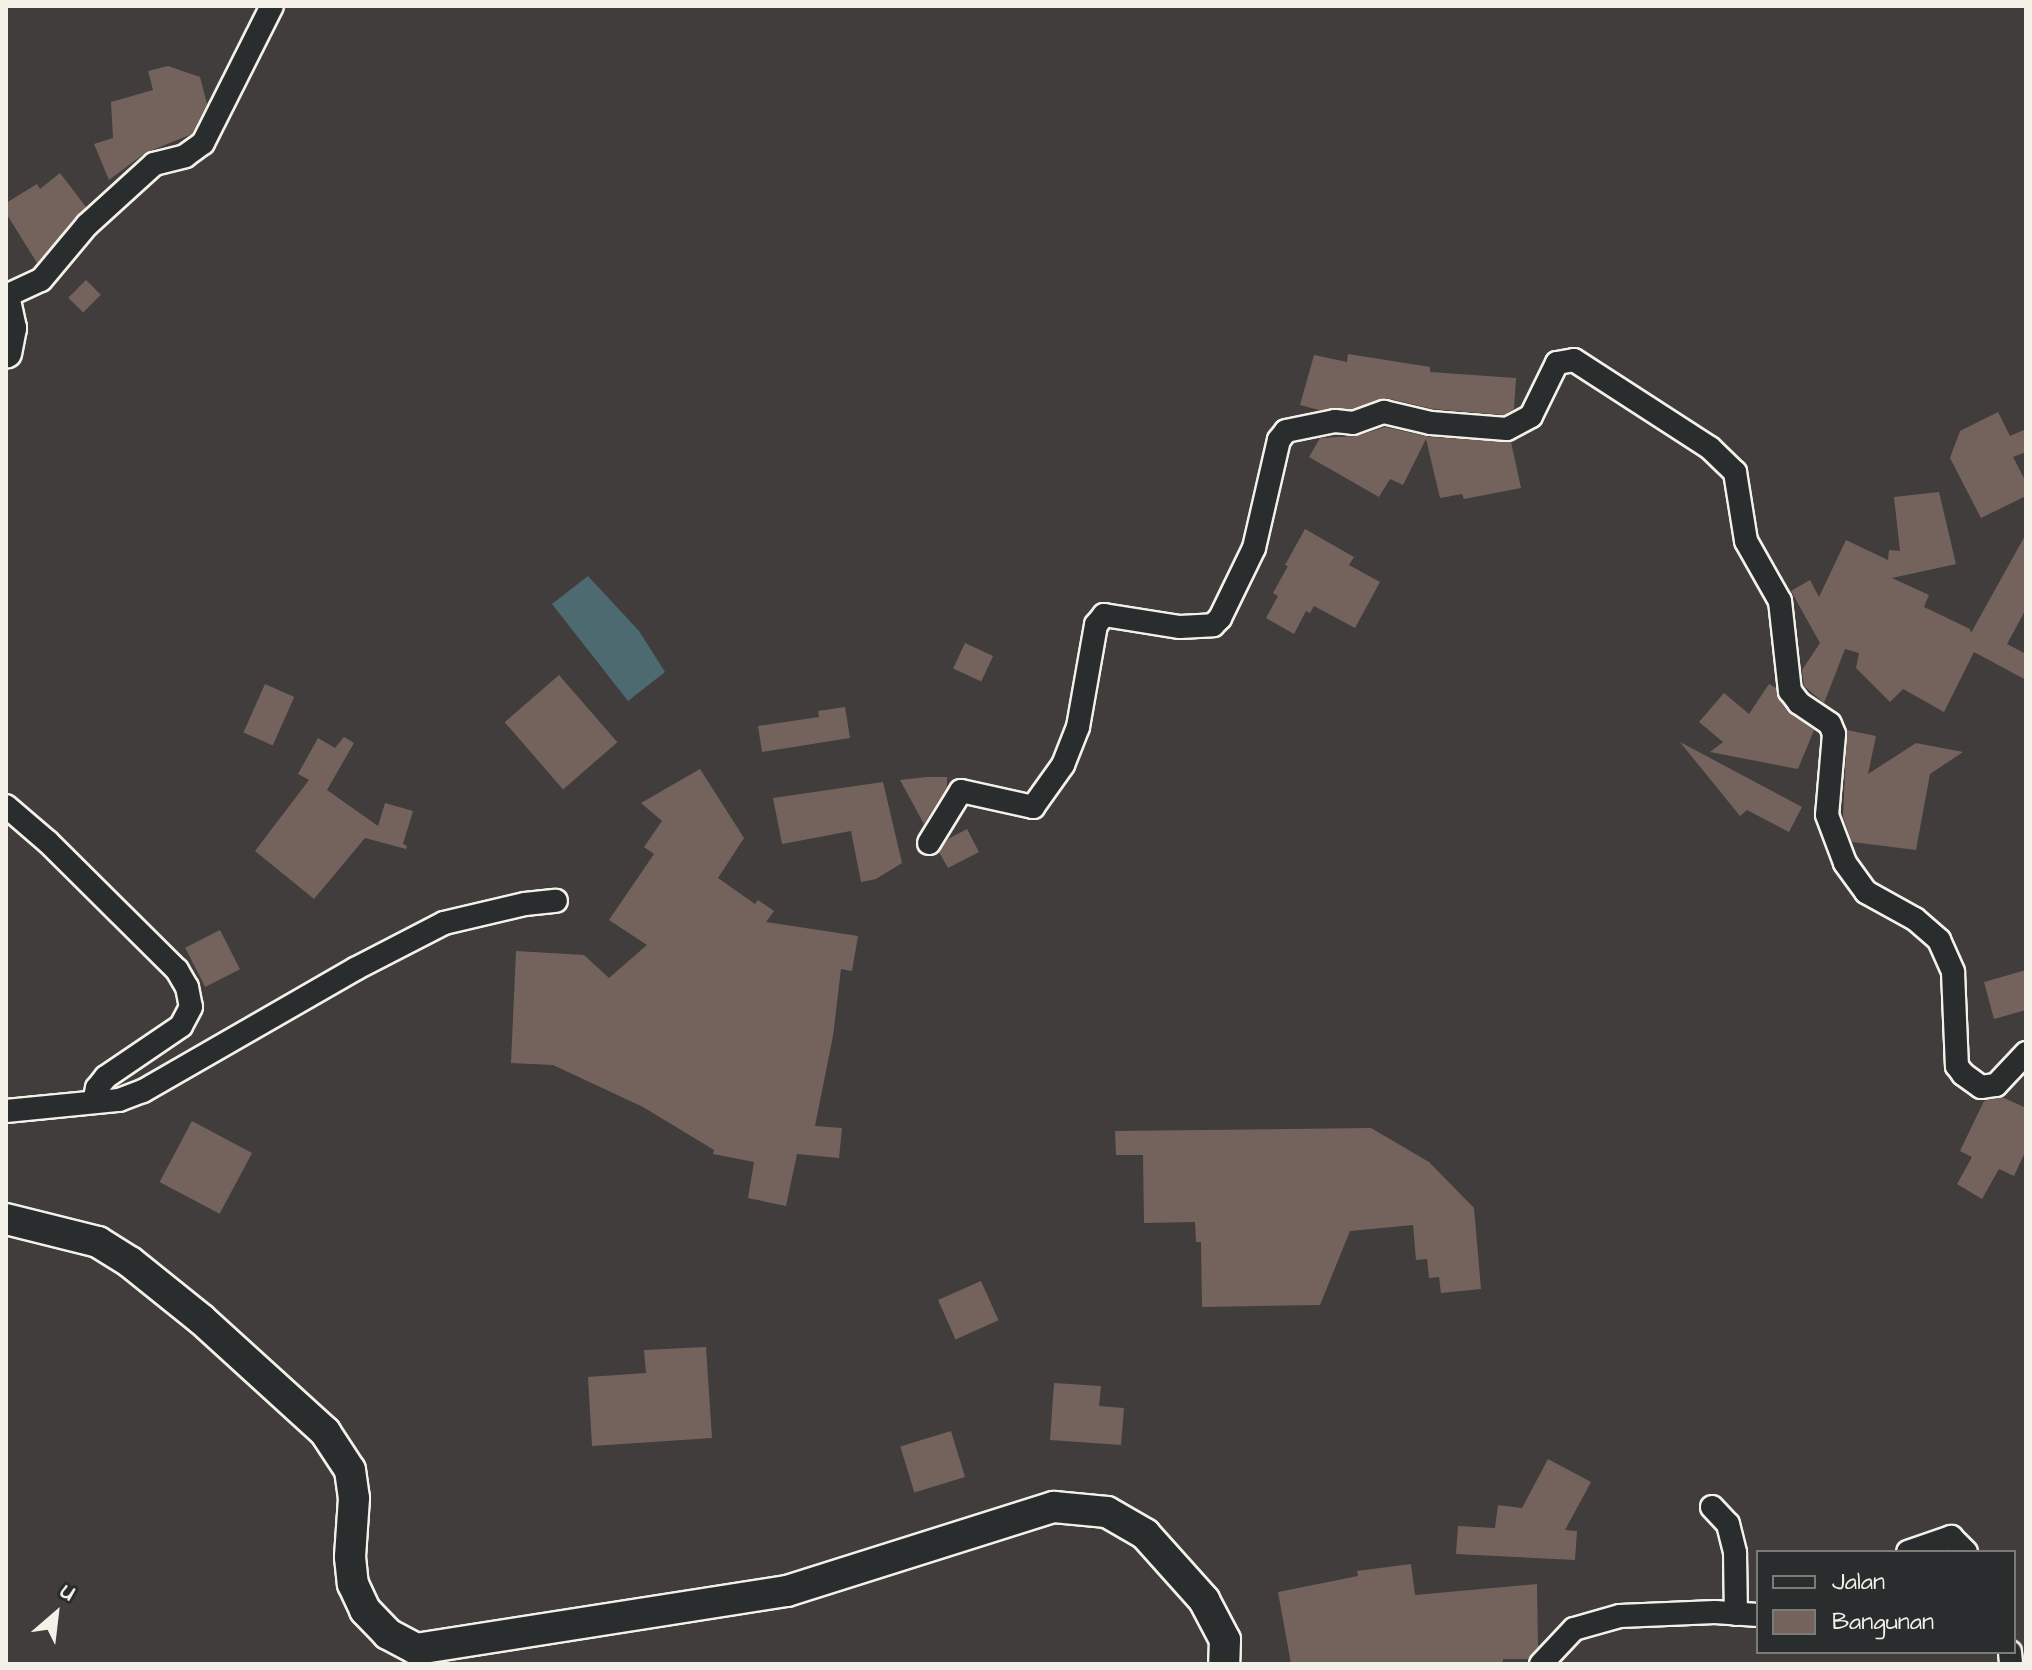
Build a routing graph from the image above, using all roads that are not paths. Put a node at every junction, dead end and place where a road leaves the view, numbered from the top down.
1 (272, 6) edge
2 (6, 296) edge
3 (6, 305) edge
4 (6, 353) edge
5 (6, 806) edge
6 (929, 843) dead end
7 (556, 901) dead end
8 (2026, 1053) edge
9 (94, 1102) junction
10 (6, 1111) edge
11 (6, 1219) edge
12 (1712, 1507) dead end
13 (1914, 1550) edge
14 (1964, 1550) edge
15 (1747, 1614) edge
16 (1224, 1664) edge
17 (1541, 1664) edge

1 - 2 street
3 - 4 street
5 - 9 street
6 - 8 street
7 - 9 street
9 - 10 street
11 - 16 street
12 - 15 street
13 - 14 street
15 - 17 street

